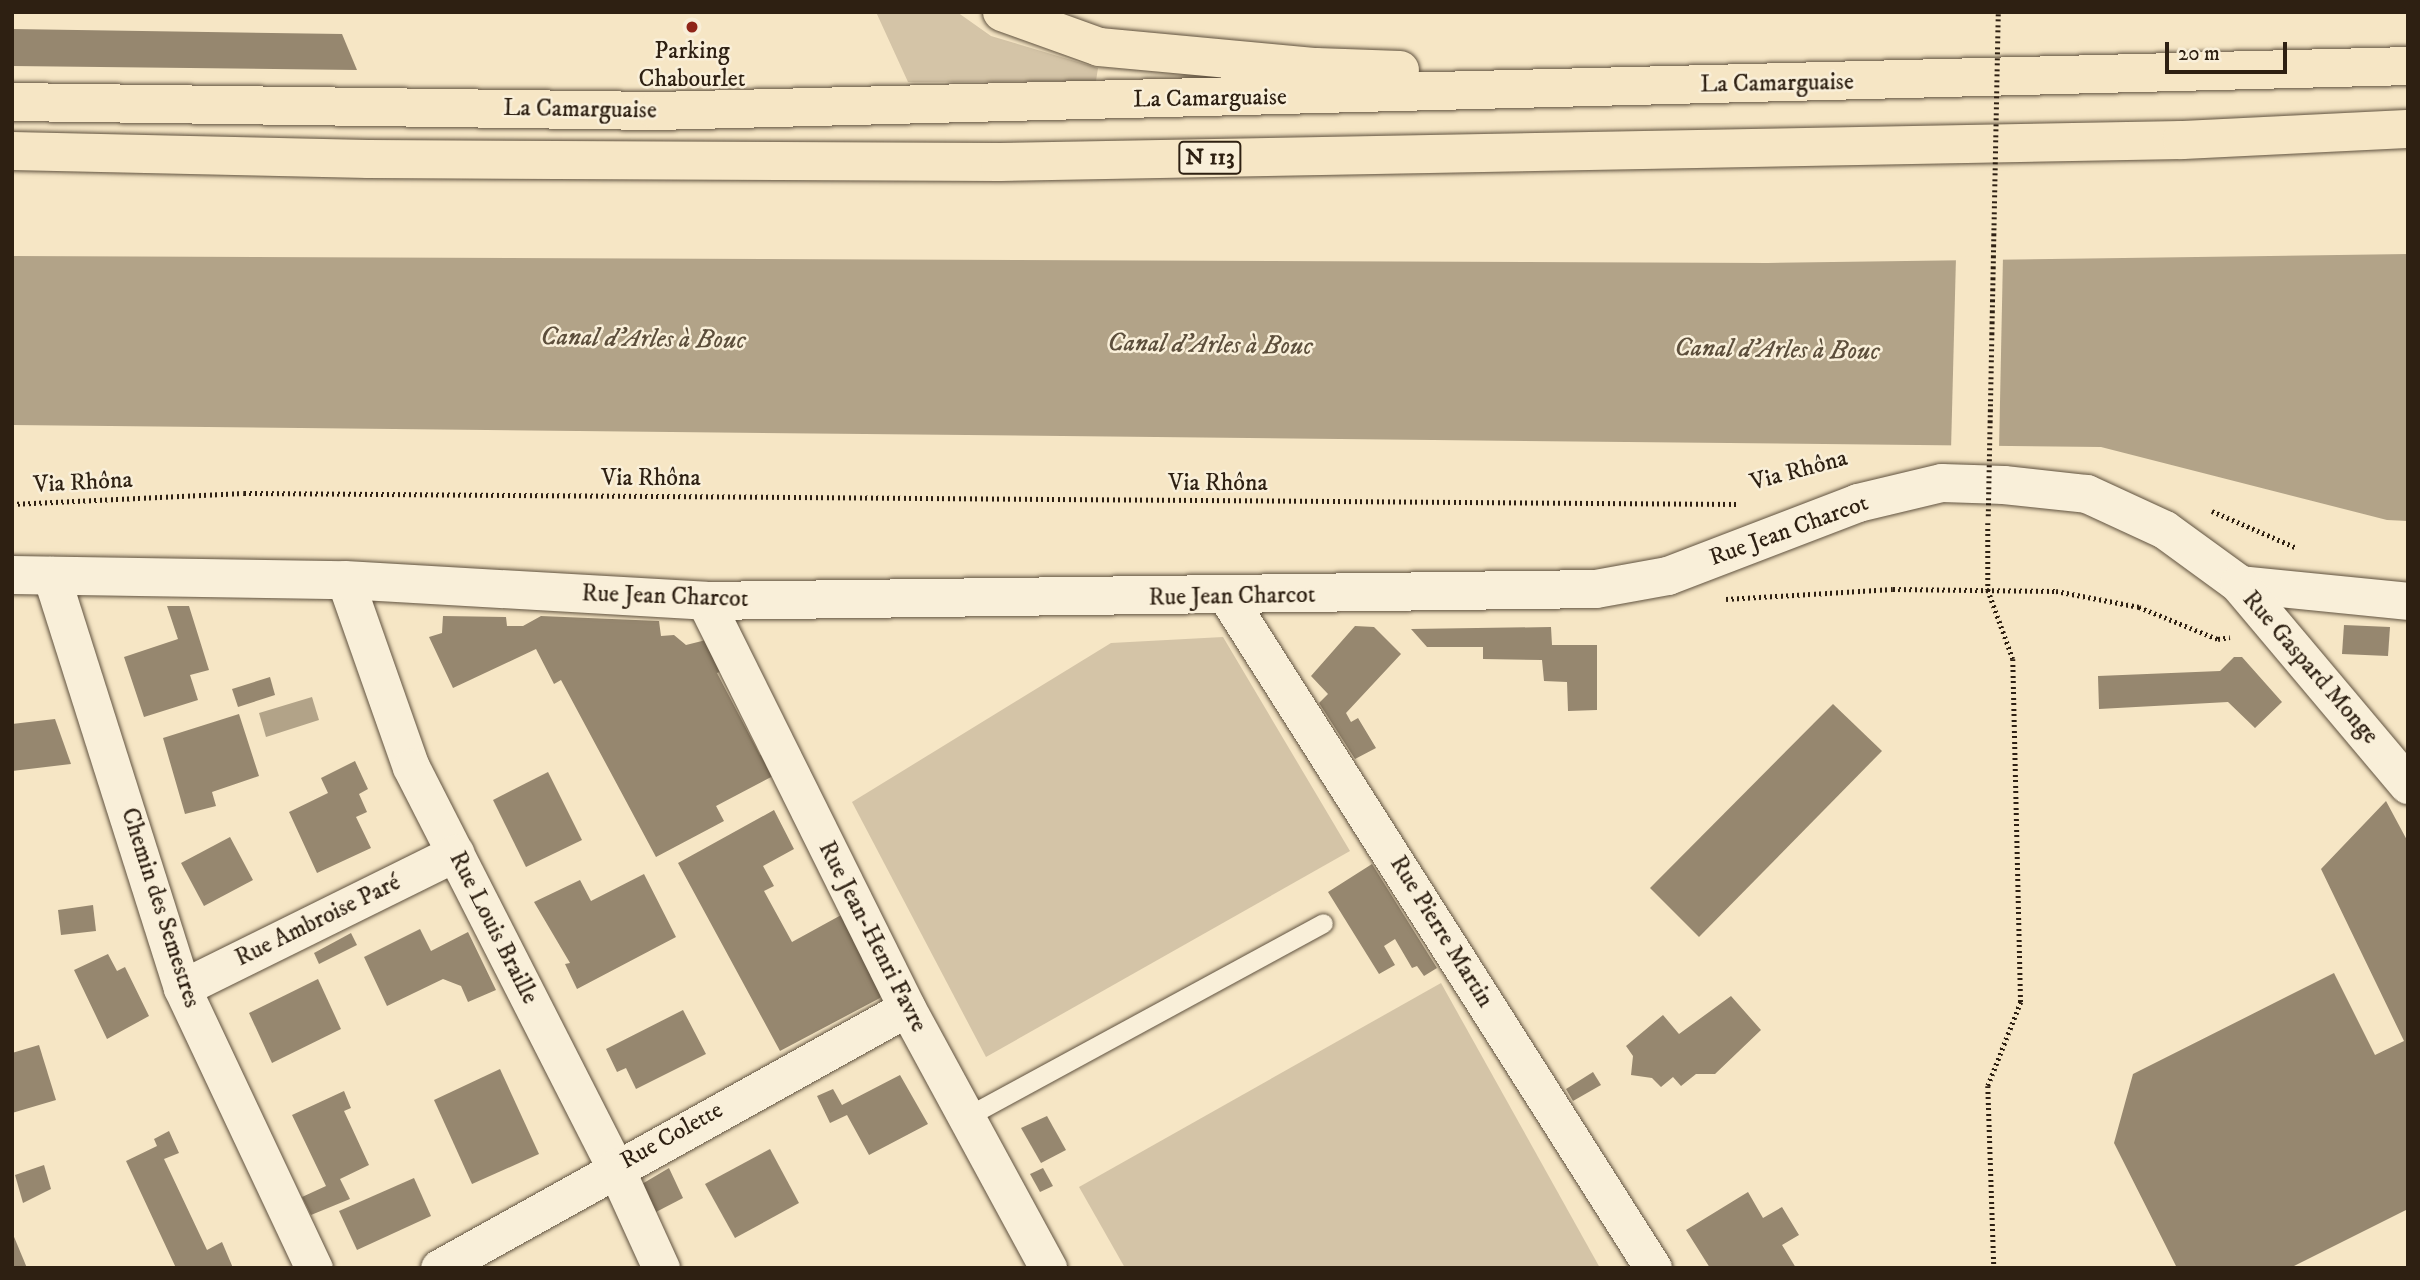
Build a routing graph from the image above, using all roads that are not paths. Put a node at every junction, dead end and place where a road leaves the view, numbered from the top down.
1 (1002, 12) edge
2 (2408, 66) edge
3 (1857, 82) junction
4 (12, 102) edge
5 (2408, 129) edge
6 (12, 151) edge
7 (12, 575) edge
8 (51, 575) junction
9 (345, 580) junction
10 (2239, 584) junction
11 (1227, 597) junction
12 (705, 601) junction
13 (2408, 601) edge
14 (2408, 785) edge
15 (454, 853) junction
16 (1323, 923) dead end
17 (182, 988) junction
18 (907, 1008) junction
19 (966, 1117) junction
20 (615, 1167) junction
21 (314, 1268) edge
22 (439, 1268) edge
23 (662, 1268) edge
24 (1048, 1268) edge
25 (1653, 1268) edge

1 - 3 highway
2 - 3 highway, La Camarguaise
3 - 4 highway, La Camarguaise
5 - 6 highway, La Camarguaise / N 113
7 - 8 street, Rue Jean Charcot
8 - 9 street, Rue Jean Charcot
8 - 17 street, Chemin des Semestres
9 - 12 street, Rue Jean Charcot
9 - 15 street, Rue Louis Braille
10 - 11 street, Rue Jean Charcot
10 - 13 street
10 - 14 street, Rue Gaspard Monge
11 - 12 street, Rue Jean Charcot
11 - 25 street, Rue Pierre Martin
12 - 18 street, Rue Jean-Henri Favre
15 - 17 street, Rue Ambroise Paré
15 - 20 street, Rue Louis Braille
16 - 19 lane
17 - 21 street, Chemin des Semestres
18 - 19 street, Rue Jean-Henri Favre
18 - 20 street, Rue Colette
19 - 24 street, Rue Jean-Henri Favre
20 - 22 street, Rue Colette
20 - 23 street, Rue Louis Braille

